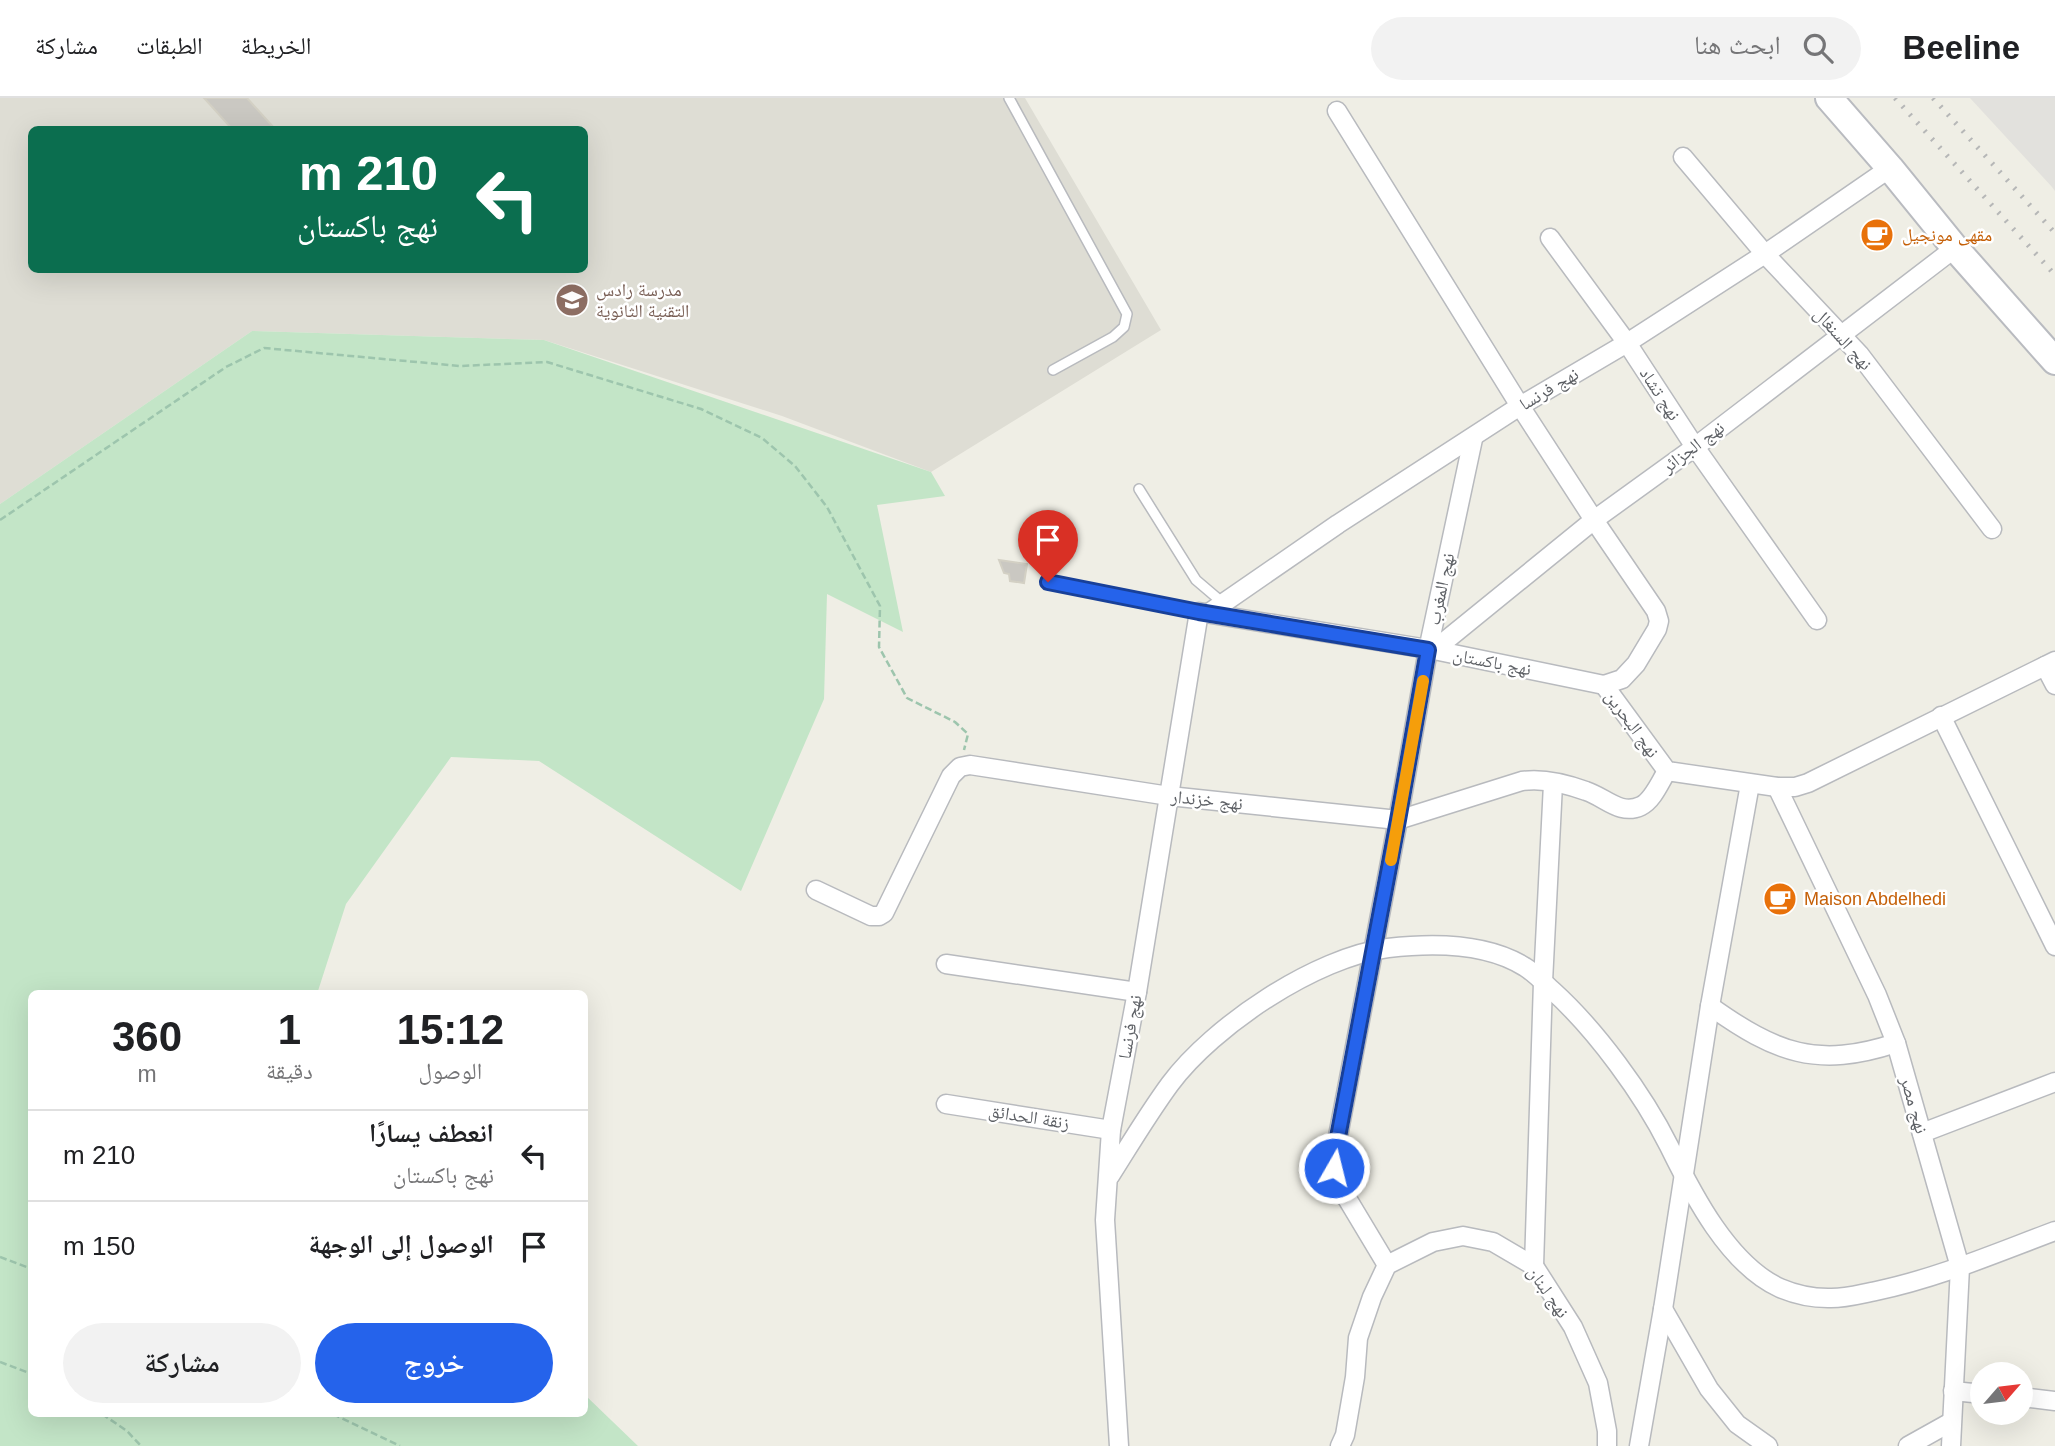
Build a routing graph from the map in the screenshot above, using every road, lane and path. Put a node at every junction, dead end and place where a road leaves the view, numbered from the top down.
1 (1009, 98) edge
2 (1829, 98) edge
3 (1337, 111) dead end
4 (1682, 157) dead end
5 (1890, 168) junction
6 (1550, 238) dead end
7 (1955, 248) junction
8 (1765, 254) junction
9 (1841, 335) junction
10 (1627, 343) junction
11 (2055, 361) edge
12 (1053, 370) dead end
13 (1520, 407) junction
14 (1473, 439) junction
15 (1695, 447) junction
16 (1139, 489) dead end
17 (0, 520) edge
18 (1594, 520) junction
19 (1992, 530) dead end
20 (1048, 582) dead end
21 (1210, 609) junction
22 (1817, 620) dead end
23 (1431, 650) junction
24 (2050, 663) edge
25 (1604, 685) junction
26 (2055, 685) edge
27 (1941, 716) junction
28 (960, 767) junction
29 (1667, 771) junction
30 (1553, 783) junction
31 (1750, 784) junction
32 (1777, 787) junction
33 (1169, 796) junction
34 (1398, 820) junction
35 (816, 890) dead end
36 (2055, 946) edge
37 (1374, 950) junction
38 (946, 964) dead end
39 (1543, 982) junction
40 (1137, 992) junction
41 (1710, 1006) junction
42 (1896, 1043) junction
43 (2055, 1082) edge
44 (946, 1104) dead end
45 (1111, 1130) junction
46 (1922, 1133) junction
47 (1682, 1176) junction
48 (1107, 1180) junction
49 (2055, 1231) edge
50 (0, 1257) edge
51 (1387, 1265) junction
52 (1534, 1266) junction
53 (1960, 1266) junction
54 (28, 1268) edge
55 (1663, 1309) junction
56 (0, 1362) edge
57 (28, 1372) edge
58 (1953, 1391) junction
59 (1970, 1393) edge
60 (2034, 1399) edge
61 (2055, 1401) edge
62 (106, 1417) edge
63 (339, 1417) edge
64 (1951, 1422) junction
65 (141, 1446) edge
66 (400, 1446) edge
67 (1119, 1446) edge
68 (1340, 1446) edge
69 (1607, 1446) edge
70 (1639, 1446) edge
71 (1768, 1446) edge
72 (1908, 1446) edge
73 (1951, 1446) edge

1 - 12 lane
2 - 5 street
3 - 13 street, نهج البحرين
4 - 8 street, نهج السنغال
5 - 7 street
5 - 8 street, نهج فرنسا
6 - 10 street, نهج تشاد
7 - 9 street, نهج الجزائر
7 - 11 street
8 - 9 street, نهج السنغال
8 - 10 street, نهج فرنسا
9 - 15 street, نهج الجزائر
9 - 19 street, نهج السنغال
10 - 13 street, نهج فرنسا
10 - 15 street, نهج تشاد
13 - 14 street, نهج فرنسا
13 - 18 street, نهج البحرين
14 - 21 street, نهج فرنسا
14 - 23 street, نهج المغرب
15 - 18 street, نهج الجزائر
15 - 22 street, نهج تشاد
16 - 21 lane
17 - 28 path
18 - 23 street, نهج الجزائر
18 - 25 street, نهج البحرين
20 - 21 lane, نهج باكستان
21 - 23 street, نهج باكستان
21 - 33 street, نهج فرنسا
23 - 25 street, نهج باكستان
23 - 34 street, نهج المغرب
24 - 26 street
24 - 27 street, نهج البحرين
25 - 29 street, نهج البحرين
27 - 32 street, نهج البحرين
27 - 36 street
28 - 33 street, نهج خزندار
28 - 35 street
29 - 30 street, نهج خزندار
29 - 31 street, نهج البحرين
30 - 34 street, نهج خزندار
30 - 39 street
31 - 32 street, نهج البحرين
31 - 41 street
32 - 42 street, نهج مصر
33 - 34 street, نهج خزندار
33 - 40 street, نهج فرنسا
34 - 37 street, نهج المغرب
37 - 39 street
37 - 48 street
37 - 51 street, نهج المغرب
38 - 40 street
39 - 47 street
39 - 52 street
40 - 45 street, نهج فرنسا
41 - 42 street
41 - 47 street
42 - 46 street, نهج مصر
43 - 46 street
44 - 45 street, زنقة الحدائق
45 - 48 street, نهج فرنسا
46 - 53 street, نهج مصر
47 - 53 street
47 - 55 street
48 - 67 street, نهج فرنسا
49 - 53 street
50 - 54 path
51 - 52 street, نهج لبنان
51 - 68 street
52 - 69 street, نهج لبنان
53 - 58 street, نهج مصر
55 - 70 street
55 - 71 street
56 - 57 path
58 - 59 street
58 - 64 street, نهج مصر
60 - 61 street
62 - 65 path
63 - 66 path
64 - 72 street
64 - 73 street, نهج مصر

